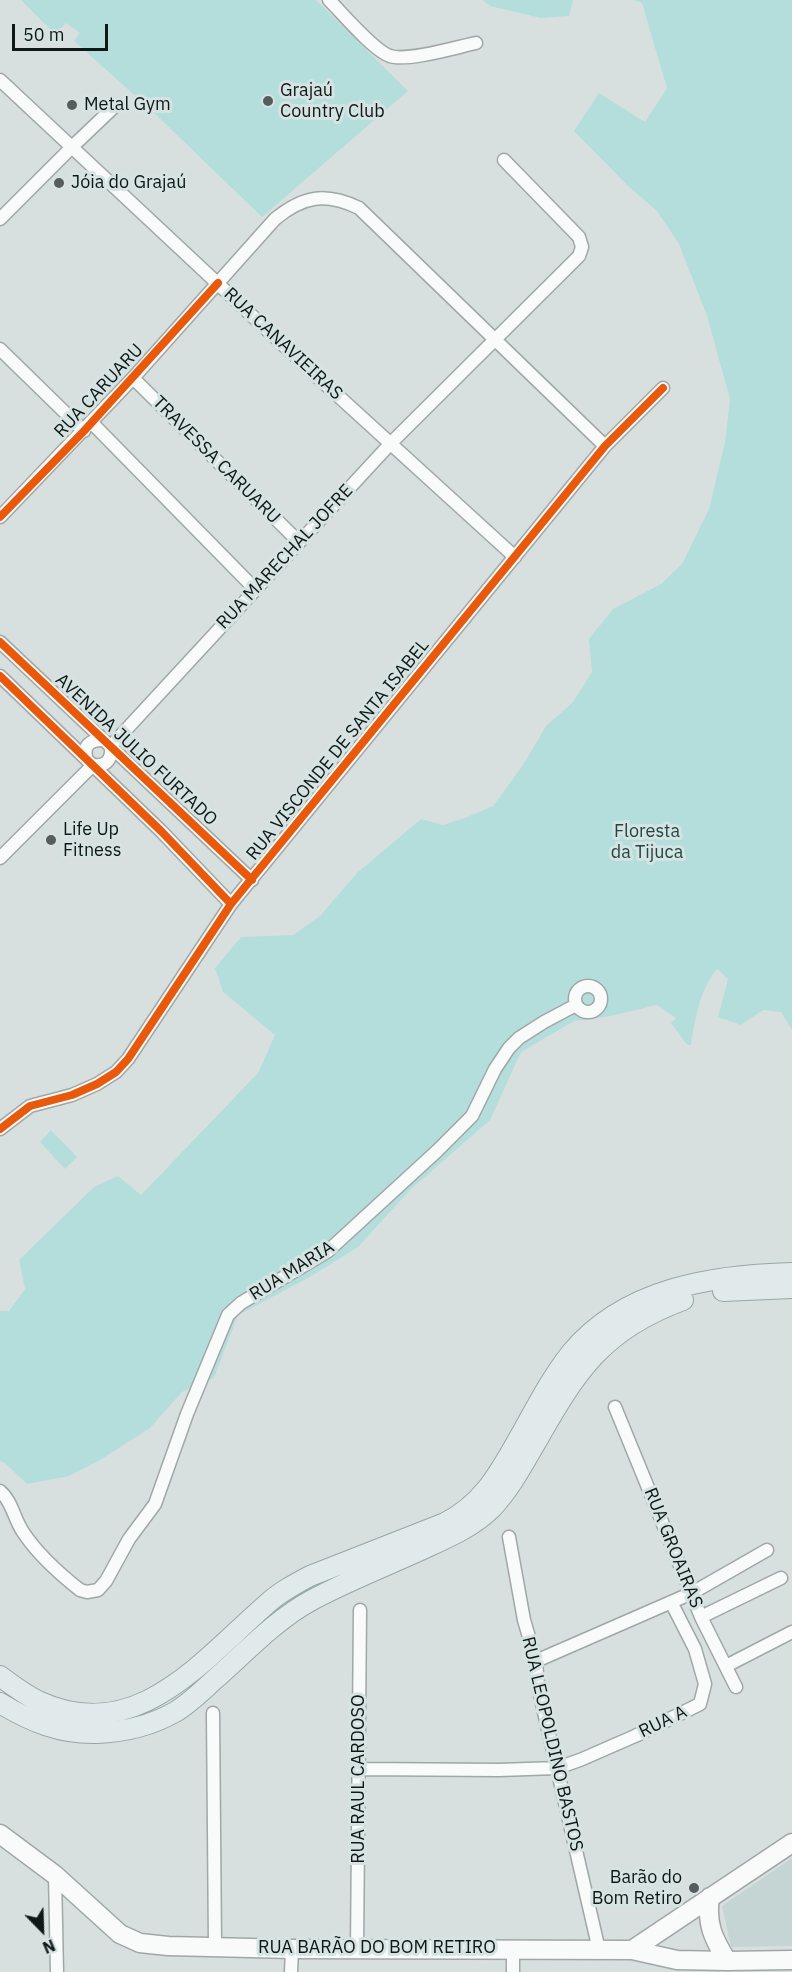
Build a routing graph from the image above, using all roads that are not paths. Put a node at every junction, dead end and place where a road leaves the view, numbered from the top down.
1 (329, 0) edge
2 (476, 43) dead end
3 (0, 80) edge
4 (116, 105) dead end
5 (72, 147) junction
6 (504, 160) dead end
7 (0, 219) edge
8 (218, 283) junction
9 (495, 341) junction
10 (0, 349) edge
11 (133, 378) junction
12 (663, 388) dead end
13 (88, 427) junction
14 (391, 443) junction
15 (605, 446) junction
16 (0, 517) edge
17 (299, 542) junction
18 (515, 556) junction
19 (255, 589) junction
20 (0, 642) edge
21 (0, 676) edge
22 (107, 743) junction
23 (90, 762) junction
24 (0, 858) edge
25 (252, 880) junction
26 (231, 904) junction
27 (576, 1005) dead end
28 (0, 1129) edge
29 (792, 1273) edge
30 (792, 1288) edge
31 (615, 1407) dead end
32 (0, 1491) edge
33 (508, 1537) dead end
34 (767, 1550) dead end
35 (781, 1578) dead end
36 (692, 1593) junction
37 (671, 1602) junction
38 (360, 1610) dead end
39 (701, 1617) junction
40 (792, 1632) edge
41 (536, 1660) junction
42 (726, 1666) junction
43 (0, 1676) edge
44 (736, 1687) dead end
45 (0, 1702) edge
46 (213, 1713) dead end
47 (557, 1768) junction
48 (359, 1769) junction
49 (0, 1834) edge
50 (792, 1843) edge
51 (55, 1875) junction
52 (710, 1897) junction
53 (215, 1947) junction
54 (357, 1948) junction
55 (291, 1949) junction
56 (513, 1949) junction
57 (599, 1950) junction
58 (632, 1950) junction
59 (792, 1960) edge
60 (727, 1961) junction
61 (57, 1972) edge
62 (291, 1972) edge
63 (513, 1972) edge

1 - 2 street
3 - 5 street, RUA CANAVIEIRAS
4 - 5 street
5 - 7 street
5 - 8 street, RUA CANAVIEIRAS
6 - 9 street, RUA MARECHAL JOFRE
8 - 9 street, RUA CARUARU
8 - 11 street, RUA CARUARU
8 - 14 street, RUA CANAVIEIRAS
9 - 14 street, RUA MARECHAL JOFRE
9 - 15 street, RUA CARUARU
10 - 13 street
11 - 13 street, RUA CARUARU
11 - 17 street, TRAVESSA CARUARU
12 - 15 street, RUA VISCONDE DE SANTA ISABEL
13 - 16 street, RUA CARUARU
13 - 19 street
14 - 17 street, RUA MARECHAL JOFRE
14 - 18 street, RUA CANAVIEIRAS
15 - 18 street, RUA VISCONDE DE SANTA ISABEL
17 - 19 street, RUA MARECHAL JOFRE
18 - 25 street, RUA VISCONDE DE SANTA ISABEL
19 - 22 street, RUA MARECHAL JOFRE
20 - 22 street, AVENIDA JULIO FURTADO
21 - 23 street
22 - 23 street, RUA MARECHAL JOFRE
22 - 23 street, RUA MARECHAL JOFRE
22 - 25 street, AVENIDA JULIO FURTADO
23 - 24 street, RUA MARECHAL JOFRE
23 - 26 street
25 - 26 street, RUA VISCONDE DE SANTA ISABEL
26 - 28 street, RUA VISCONDE DE SANTA ISABEL
27 - 32 street, RUA MARIA
29 - 43 main road
30 - 45 main road
31 - 36 street, RUA GROAIRAS
33 - 41 street, RUA LEOPOLDINO BASTOS
34 - 36 street
35 - 39 street
36 - 37 street
36 - 39 street, RUA GROAIRAS
37 - 41 street
37 - 47 street, RUA A
38 - 48 street, RUA RAUL CARDOSO
39 - 42 street, RUA GROAIRAS
40 - 42 street
41 - 47 street, RUA LEOPOLDINO BASTOS
42 - 44 street, RUA GROAIRAS
46 - 53 street
47 - 48 street, RUA A
47 - 57 street, RUA LEOPOLDINO BASTOS
48 - 54 street, RUA RAUL CARDOSO
49 - 51 main road, RUA BARÃO DO BOM RETIRO
50 - 52 main road
51 - 53 main road, RUA BARÃO DO BOM RETIRO
51 - 61 street
52 - 58 main road
52 - 60 main road
53 - 55 main road, RUA BARÃO DO BOM RETIRO
54 - 55 main road, RUA BARÃO DO BOM RETIRO
54 - 56 main road, RUA BARÃO DO BOM RETIRO
55 - 62 street
56 - 57 main road, RUA BARÃO DO BOM RETIRO
56 - 63 street
57 - 58 main road, RUA BARÃO DO BOM RETIRO
58 - 60 main road, RUA BARÃO DO BOM RETIRO
59 - 60 main road, RUA BARÃO DO BOM RETIRO

